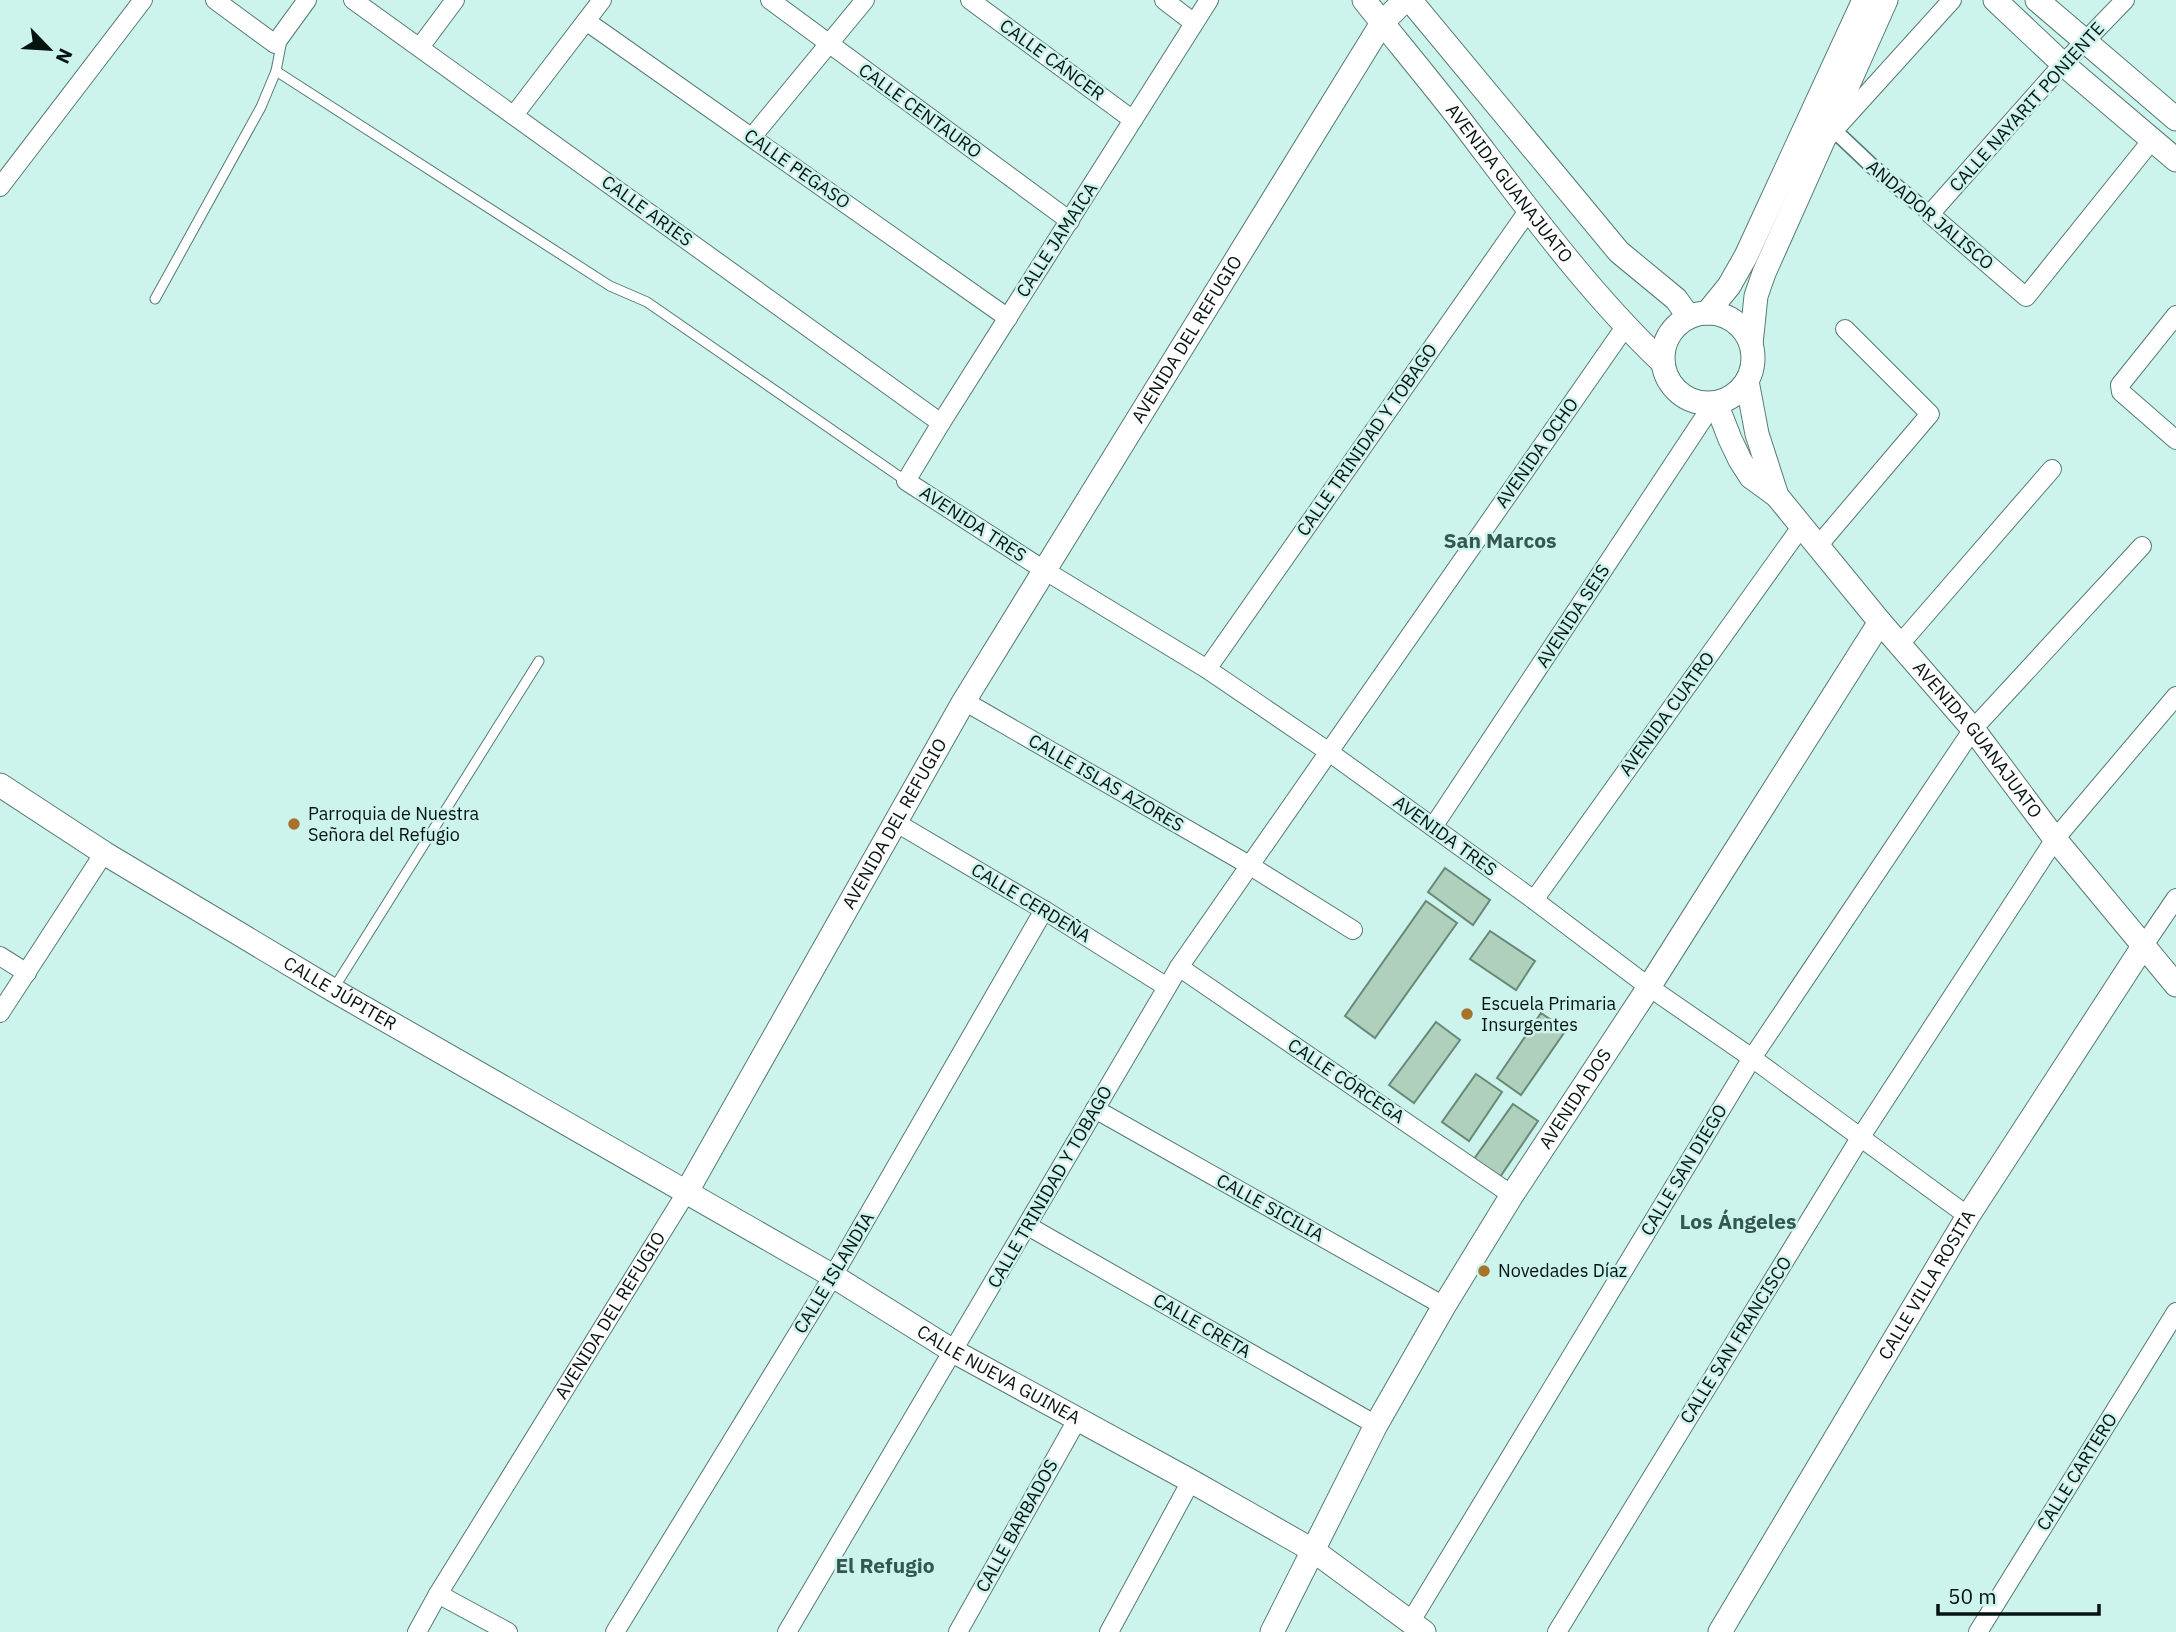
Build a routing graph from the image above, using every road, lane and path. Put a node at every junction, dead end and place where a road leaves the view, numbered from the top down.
1 (143, 0) edge
2 (215, 0) edge
3 (307, 0) edge
4 (354, 0) edge
5 (455, 0) edge
6 (602, 0) edge
7 (770, 0) edge
8 (865, 0) edge
9 (970, 0) edge
10 (1164, 0) edge
11 (1209, 0) edge
12 (1364, 0) edge
13 (1407, 0) edge
14 (1864, 0) edge
15 (1886, 0) edge
16 (1952, 0) edge
17 (1995, 0) edge
18 (2037, 0) edge
19 (2126, 0) edge
20 (586, 20) junction
21 (1194, 23) junction
22 (1382, 23) junction
23 (279, 38) junction
24 (2085, 42) junction
25 (829, 43) junction
26 (420, 47) junction
27 (2063, 64) junction
28 (276, 71) junction
29 (514, 115) junction
30 (2176, 119) edge
31 (1133, 120) junction
32 (1829, 136) junction
33 (752, 137) junction
34 (2167, 148) edge
35 (0, 187) edge
36 (1528, 211) junction
37 (1930, 214) junction
38 (1070, 221) junction
39 (155, 299) dead end
40 (1698, 315) junction
41 (2176, 315) edge
42 (1007, 318) junction
43 (1625, 327) junction
44 (1845, 329) dead end
45 (1751, 344) junction
46 (1663, 363) junction
47 (1747, 382) junction
48 (1715, 403) junction
49 (940, 423) junction
50 (2176, 440) edge
51 (2052, 469) dead end
52 (906, 481) junction
53 (1777, 496) junction
54 (1801, 527) junction
55 (2143, 546) dead end
56 (1817, 547) junction
57 (1044, 569) junction
58 (1880, 622) junction
59 (1900, 644) junction
60 (539, 661) dead end
61 (1207, 669) junction
62 (2176, 696) edge
63 (964, 701) junction
64 (1973, 729) junction
65 (1329, 752) junction
66 (0, 785) edge
67 (895, 822) junction
68 (1433, 827) junction
69 (2055, 839) junction
70 (104, 853) junction
71 (1249, 865) junction
72 (2176, 898) edge
73 (1534, 900) junction
74 (1044, 910) junction
75 (1353, 930) dead end
76 (2144, 945) junction
77 (0, 956) edge
78 (1179, 967) junction
79 (27, 974) junction
80 (2176, 985) edge
81 (1167, 987) junction
82 (1649, 987) junction
83 (333, 989) junction
84 (0, 1013) edge
85 (1752, 1058) junction
86 (1096, 1109) junction
87 (1860, 1138) junction
88 (686, 1193) junction
89 (1512, 1195) junction
90 (1968, 1216) junction
91 (1028, 1226) junction
92 (833, 1276) junction
93 (1444, 1306) junction
94 (2176, 1312) edge
95 (953, 1352) junction
96 (1077, 1420) junction
97 (1376, 1425) junction
98 (1191, 1481) junction
99 (1314, 1551) junction
100 (438, 1594) junction
101 (1417, 1626) edge
102 (791, 1631) edge
103 (417, 1632) edge
104 (508, 1632) edge
105 (615, 1632) edge
106 (958, 1632) edge
107 (1109, 1632) edge
108 (1272, 1632) edge
109 (1557, 1632) edge
110 (1720, 1632) edge
111 (1978, 1632) edge

1 - 35 street
2 - 23 street
3 - 23 street
4 - 26 street, CALLE ARIES
5 - 26 street
6 - 20 street
7 - 25 street, CALLE CENTAURO
8 - 25 street
9 - 31 street, CALLE CÁNCER
10 - 21 street
11 - 21 street, CALLE JAMAICA
12 - 22 street, AVENIDA GUANAJUATO
13 - 22 street, AVENIDA DEL REFUGIO
13 - 40 street
14 - 40 street
15 - 32 street
16 - 32 street
17 - 27 street
18 - 24 street
19 - 24 street, CALLE NAYARIT PONIENTE
20 - 29 street
20 - 33 street, CALLE PEGASO
21 - 31 street, CALLE JAMAICA
22 - 36 street, AVENIDA GUANAJUATO
22 - 57 street, AVENIDA DEL REFUGIO
23 - 28 lane
24 - 27 street, CALLE NAYARIT PONIENTE
24 - 30 street
25 - 33 street
25 - 38 street, CALLE CENTAURO
26 - 29 street, CALLE ARIES
27 - 34 street
27 - 37 street, CALLE NAYARIT PONIENTE
28 - 39 lane
28 - 52 lane
29 - 49 street, CALLE ARIES
31 - 38 street, CALLE JAMAICA
32 - 37 street, ANDADOR JALISCO
32 - 45 street
33 - 42 street, CALLE PEGASO
34 - 37 street, ANDADOR JALISCO
36 - 43 street, AVENIDA GUANAJUATO
36 - 61 street, CALLE TRINIDAD Y TOBAGO
38 - 42 street, CALLE JAMAICA
40 - 45 street
40 - 46 street
41 - 50 street
42 - 49 street, CALLE JAMAICA
43 - 46 street, AVENIDA GUANAJUATO
43 - 65 street, AVENIDA OCHO
44 - 56 street
45 - 47 street
46 - 48 street
47 - 48 street
47 - 53 street, AVENIDA GUANAJUATO
48 - 53 street, AVENIDA GUANAJUATO
48 - 68 street, AVENIDA SEIS
49 - 52 street, CALLE JAMAICA
51 - 59 street
52 - 57 street, AVENIDA TRES
53 - 54 street, AVENIDA GUANAJUATO
54 - 56 street, AVENIDA GUANAJUATO
54 - 73 street, AVENIDA CUATRO
55 - 64 street, CALLE SAN DIEGO
56 - 58 street, AVENIDA GUANAJUATO
57 - 61 street, AVENIDA TRES
57 - 63 street, AVENIDA DEL REFUGIO
58 - 59 street, AVENIDA GUANAJUATO
58 - 82 street, AVENIDA DOS
59 - 64 street, AVENIDA GUANAJUATO
60 - 83 lane
61 - 65 street, AVENIDA TRES
62 - 69 street, CALLE SAN FRANCISCO
63 - 67 street, AVENIDA DEL REFUGIO
63 - 71 street, CALLE ISLAS AZORES
64 - 69 street, AVENIDA GUANAJUATO
64 - 85 street, CALLE SAN DIEGO
65 - 68 street, AVENIDA TRES
65 - 71 street, CALLE TRINIDAD Y TOBAGO
66 - 70 street, CALLE JÚPITER
67 - 74 street, CALLE CERDEÑA
67 - 88 street, AVENIDA DEL REFUGIO
68 - 73 street, AVENIDA TRES
69 - 76 street, AVENIDA GUANAJUATO
69 - 87 street, CALLE SAN FRANCISCO
70 - 79 street
70 - 83 street, CALLE JÚPITER
71 - 75 street, CALLE ISLAS AZORES
71 - 78 street, CALLE TRINIDAD Y TOBAGO
72 - 76 street
73 - 82 street, AVENIDA TRES
74 - 81 street, CALLE CERDEÑA
74 - 92 street, CALLE ISLANDIA
76 - 80 street, AVENIDA GUANAJUATO
76 - 90 street, CALLE VILLA ROSITA
77 - 79 street
78 - 81 street, CALLE TRINIDAD Y TOBAGO
78 - 89 street, CALLE CÓRCEGA
79 - 84 street
81 - 86 street, CALLE TRINIDAD Y TOBAGO
82 - 85 street, AVENIDA TRES
82 - 89 street, AVENIDA DOS
83 - 88 street, CALLE JÚPITER
85 - 87 street, AVENIDA TRES
85 - 101 street, CALLE SAN DIEGO
86 - 91 street, CALLE TRINIDAD Y TOBAGO
86 - 93 street, CALLE SICILIA
87 - 90 street, AVENIDA TRES
87 - 109 street, CALLE SAN FRANCISCO
88 - 92 street, CALLE NUEVA GUINEA
88 - 100 street, AVENIDA DEL REFUGIO
89 - 93 street, AVENIDA DOS
90 - 110 street, CALLE VILLA ROSITA
91 - 95 street, CALLE TRINIDAD Y TOBAGO
91 - 97 street, CALLE CRETA
92 - 95 street, CALLE NUEVA GUINEA
92 - 105 street, CALLE ISLANDIA
93 - 97 street, AVENIDA DOS
94 - 111 street, CALLE CARTERO
95 - 96 street, CALLE NUEVA GUINEA
95 - 102 street, CALLE TRINIDAD Y TOBAGO
96 - 98 street, CALLE NUEVA GUINEA
96 - 106 street, CALLE BARBADOS
97 - 99 street, AVENIDA DOS
98 - 99 street, CALLE NUEVA GUINEA
98 - 107 street
99 - 101 street, CALLE NUEVA GUINEA
99 - 108 street, AVENIDA DOS
100 - 103 street, AVENIDA DEL REFUGIO
100 - 104 street

